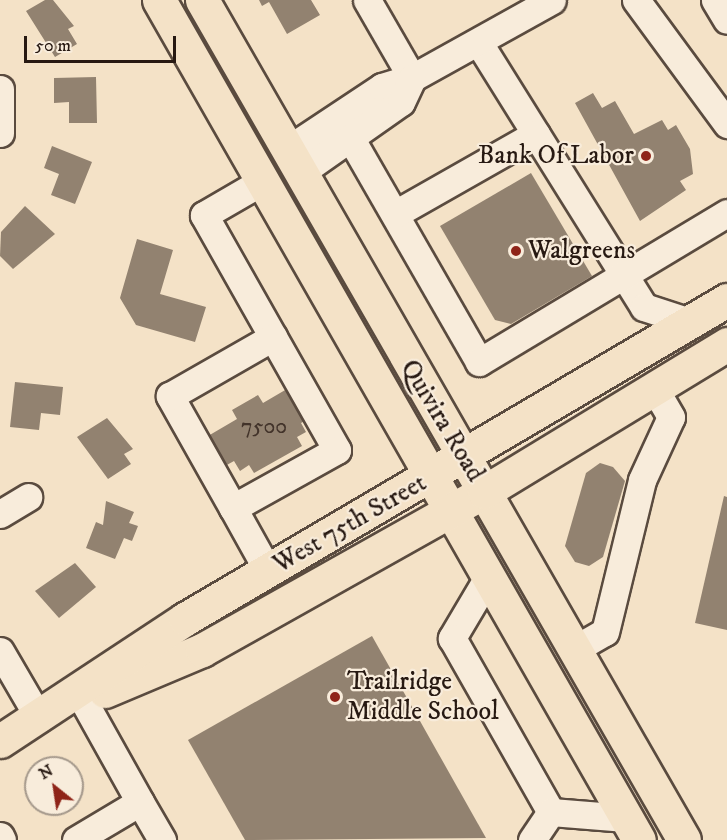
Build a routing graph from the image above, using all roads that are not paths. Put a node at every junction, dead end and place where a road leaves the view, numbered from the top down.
1 (159, 0) edge
2 (202, 0) edge
3 (368, 0) edge
4 (552, 0) edge
5 (636, 0) edge
6 (715, 0) edge
7 (727, 20) edge
8 (479, 43) junction
9 (412, 78) junction
10 (0, 89) edge
11 (726, 129) edge
12 (0, 133) edge
13 (536, 134) junction
14 (351, 139) junction
15 (294, 162) junction
16 (261, 182) junction
17 (727, 213) edge
18 (395, 214) junction
19 (624, 276) junction
20 (727, 300) edge
21 (690, 322) junction
22 (273, 337) junction
23 (727, 344) edge
24 (656, 389) junction
25 (464, 457) junction
26 (429, 478) junction
27 (484, 492) junction
28 (28, 497) dead end
29 (233, 508) junction
30 (448, 512) junction
31 (0, 514) edge
32 (268, 571) junction
33 (487, 579) junction
34 (575, 649) junction
35 (0, 651) edge
36 (83, 700) junction
37 (39, 718) junction
38 (0, 741) edge
39 (140, 802) junction
40 (551, 812) junction
41 (632, 829) edge
42 (0, 836) edge
43 (2, 840) edge
44 (76, 840) edge
45 (162, 840) edge
46 (532, 840) edge
47 (684, 840) edge

1 - 16 main road, Quivira Road
2 - 15 main road, Quivira Road
3 - 9 street
4 - 8 street
5 - 11 street
6 - 7 street
8 - 9 street
8 - 13 street
9 - 14 street
9 - 15 street
10 - 12 street
13 - 18 street
13 - 19 street
14 - 15 street
14 - 18 street
15 - 16 main road
15 - 25 main road, Quivira Road
16 - 22 street
16 - 26 main road, Quivira Road
17 - 19 street
18 - 19 street
19 - 21 street
20 - 21 main road, West 75th Street
21 - 25 main road, West 75th Street
22 - 29 street
22 - 29 street
23 - 24 main road, West 75th Street
24 - 27 main road, West 75th Street
24 - 34 street
25 - 26 main road, West 75th Street
25 - 27 main road, Quivira Road
26 - 30 main road, Quivira Road
26 - 32 main road, West 75th Street
27 - 30 main road, West 75th Street
27 - 34 main road, Quivira Road
28 - 31 street
29 - 32 street
30 - 33 main road, Quivira Road
30 - 36 main road, West 75th Street
32 - 37 main road, West 75th Street
33 - 40 street
33 - 41 main road, Quivira Road
34 - 47 main road, Quivira Road
35 - 37 street
36 - 37 main road, West 75th Street
36 - 39 street
37 - 38 main road, West 75th Street
39 - 44 street
39 - 45 street
40 - 41 street
40 - 46 street
42 - 43 street

